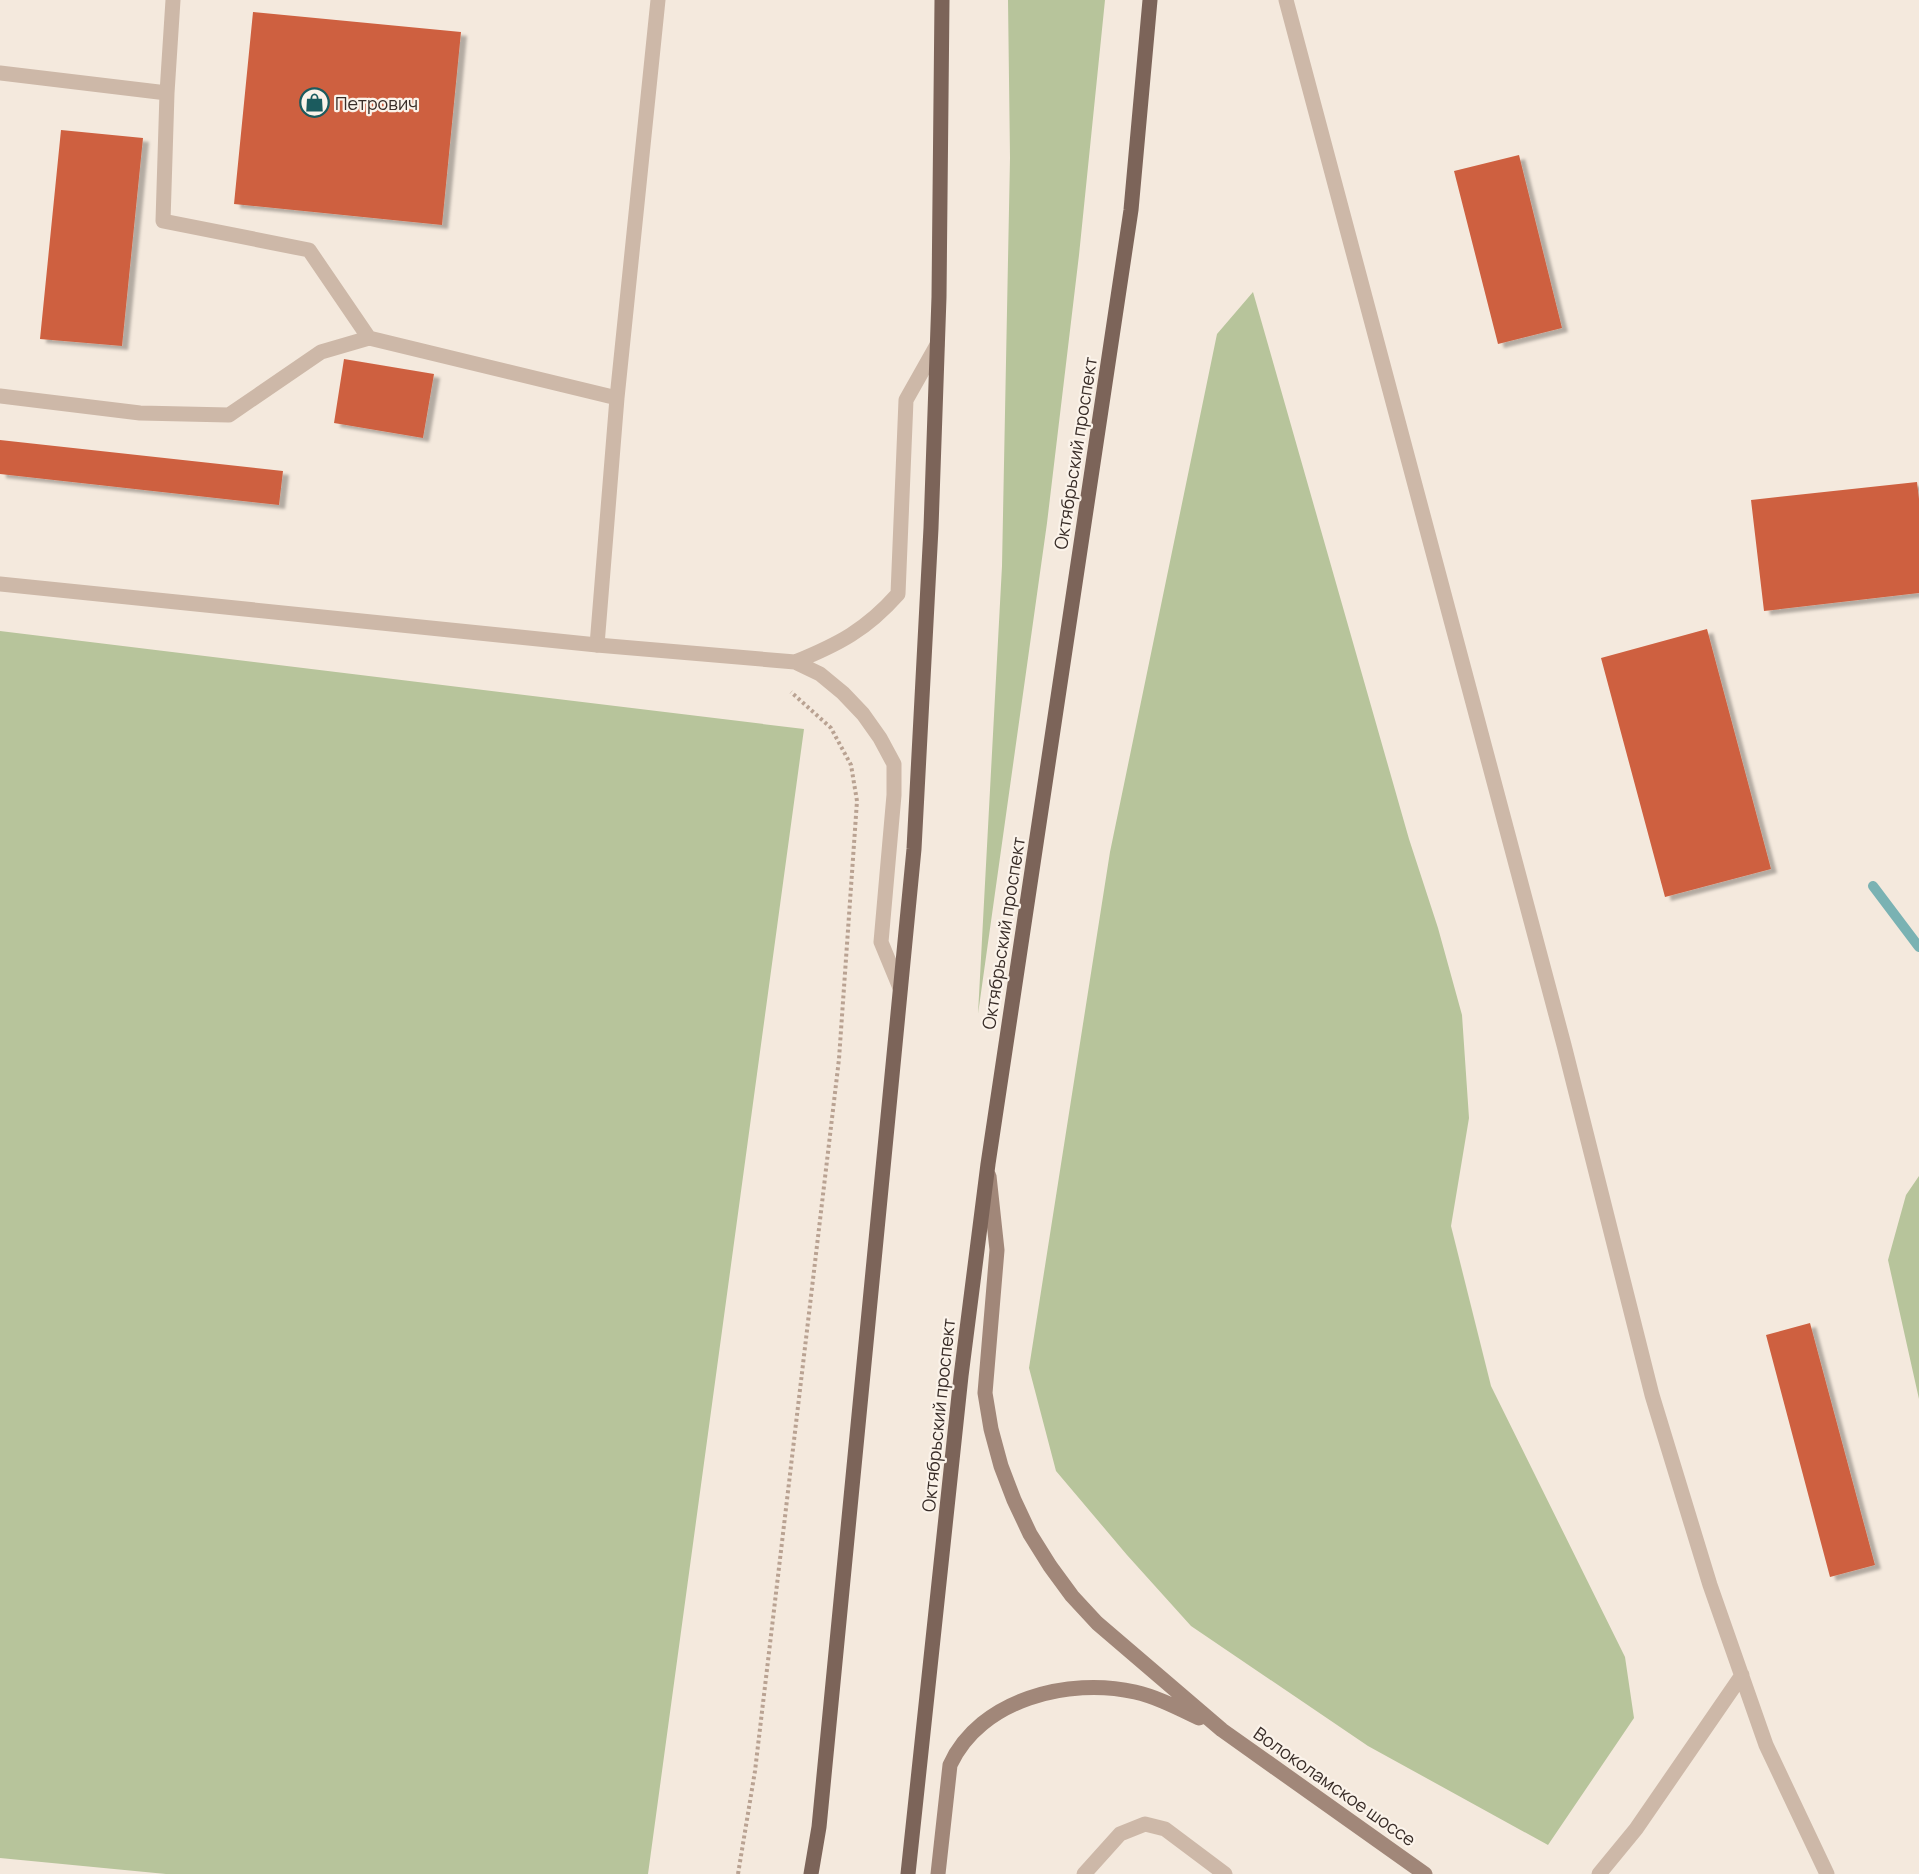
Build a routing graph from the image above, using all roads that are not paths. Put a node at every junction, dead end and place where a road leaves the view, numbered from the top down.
1 (173, 0) edge
2 (658, 0) edge
3 (942, 0) edge
4 (1150, 0) edge
5 (1286, 0) edge
6 (0, 73) edge
7 (167, 93) junction
8 (369, 338) junction
9 (937, 345) junction
10 (0, 396) edge
11 (617, 398) junction
12 (0, 584) edge
13 (597, 645) junction
14 (795, 662) junction
15 (900, 987) junction
16 (988, 1164) junction
17 (1742, 1675) junction
18 (1222, 1730) junction
19 (1093, 1871) edge
20 (811, 1874) edge
21 (908, 1874) edge
22 (938, 1874) edge
23 (1225, 1874) edge
24 (1425, 1874) edge
25 (1599, 1874) edge
26 (1827, 1874) edge

1 - 7 street
2 - 11 street
3 - 9 main road
4 - 16 main road, Октябрьский проспект
5 - 17 street
6 - 7 street
7 - 8 street
8 - 10 street
8 - 11 street
9 - 14 street
9 - 15 main road
11 - 13 street
12 - 13 street
13 - 14 street
14 - 15 street
15 - 20 main road
16 - 18 main road, Волоколамское шоссе
16 - 21 main road, Октябрьский проспект
17 - 25 street
17 - 26 street
18 - 22 main road, Волоколамское шоссе
18 - 24 main road, Волоколамское шоссе
19 - 23 street

